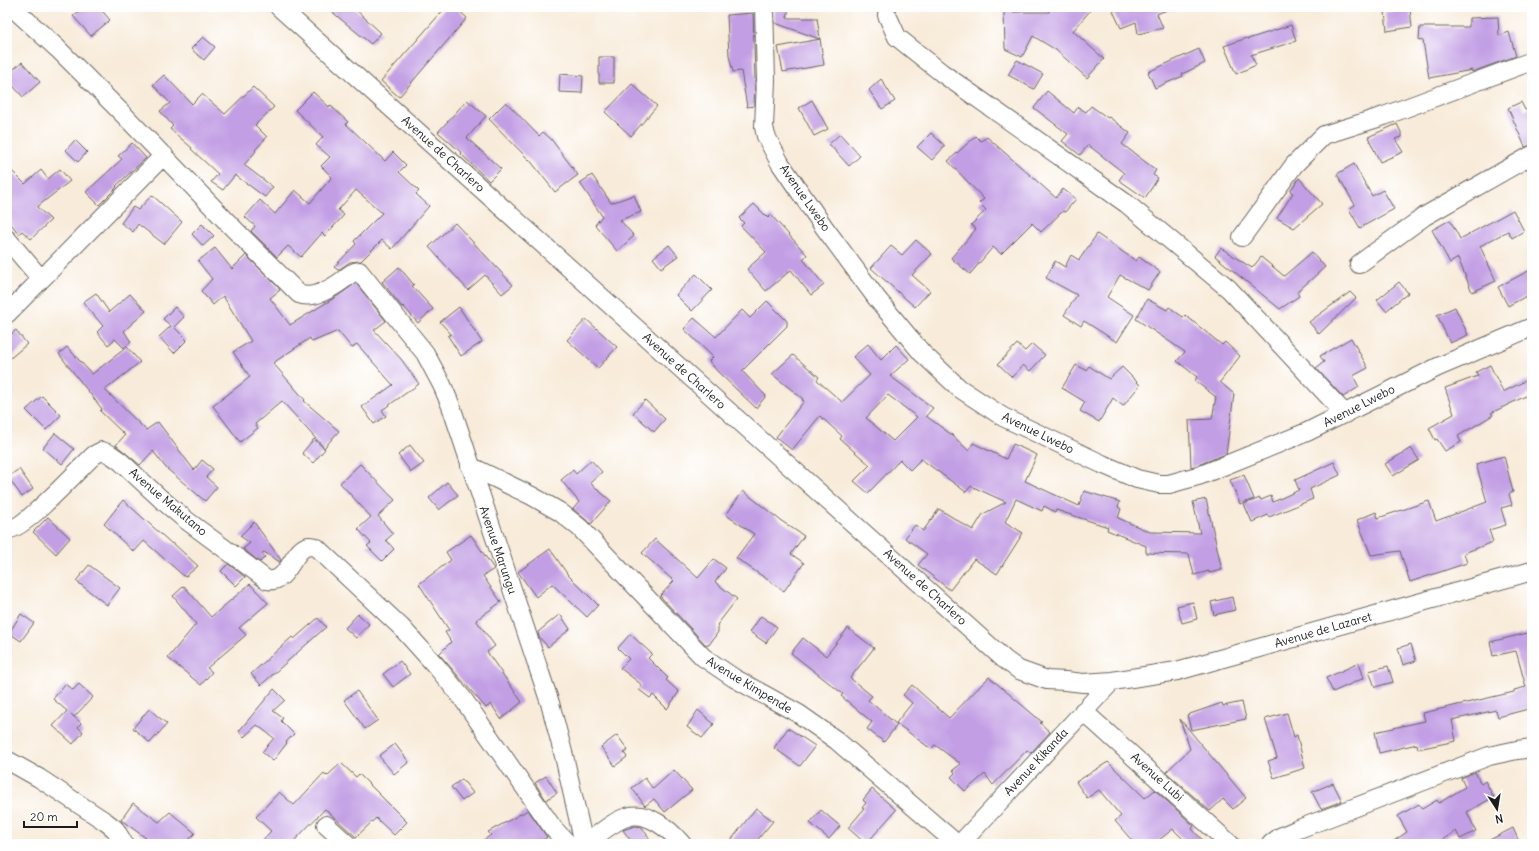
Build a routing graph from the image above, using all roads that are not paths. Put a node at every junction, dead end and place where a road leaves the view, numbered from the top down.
1 (12, 7) edge
2 (279, 7) edge
3 (764, 7) edge
4 (887, 15) dead end
5 (1532, 61) edge
6 (164, 155) junction
7 (1532, 155) edge
8 (1242, 238) dead end
9 (7, 239) edge
10 (1359, 264) dead end
11 (41, 279) junction
12 (7, 314) edge
13 (1532, 327) edge
14 (1344, 414) junction
15 (470, 466) junction
16 (7, 527) edge
17 (1532, 571) edge
18 (1112, 681) junction
19 (1083, 711) junction
20 (1532, 748) edge
21 (7, 760) edge
22 (326, 825) dead end
23 (1220, 841) edge
24 (124, 844) edge
25 (347, 844) edge
26 (568, 844) edge
27 (585, 844) edge
28 (682, 844) edge
29 (959, 844) edge
30 (1271, 844) edge

1 - 6 street
2 - 18 street, Avenue de Charlero
3 - 14 street, Avenue Lwebo
4 - 14 street
5 - 8 street
6 - 11 street
6 - 15 street, Avenue Marungu
7 - 10 street
9 - 11 street
11 - 12 street
13 - 14 street, Avenue Lwebo
15 - 27 street, Avenue Marungu
15 - 29 street, Avenue Kimpende
16 - 26 street, Avenue Makutano
17 - 18 street, Avenue de Lazaret
18 - 19 street, Avenue Kikanda
19 - 23 street, Avenue Lubi
19 - 29 street, Avenue Kikanda
20 - 30 street
21 - 24 street
22 - 25 street
27 - 28 street

